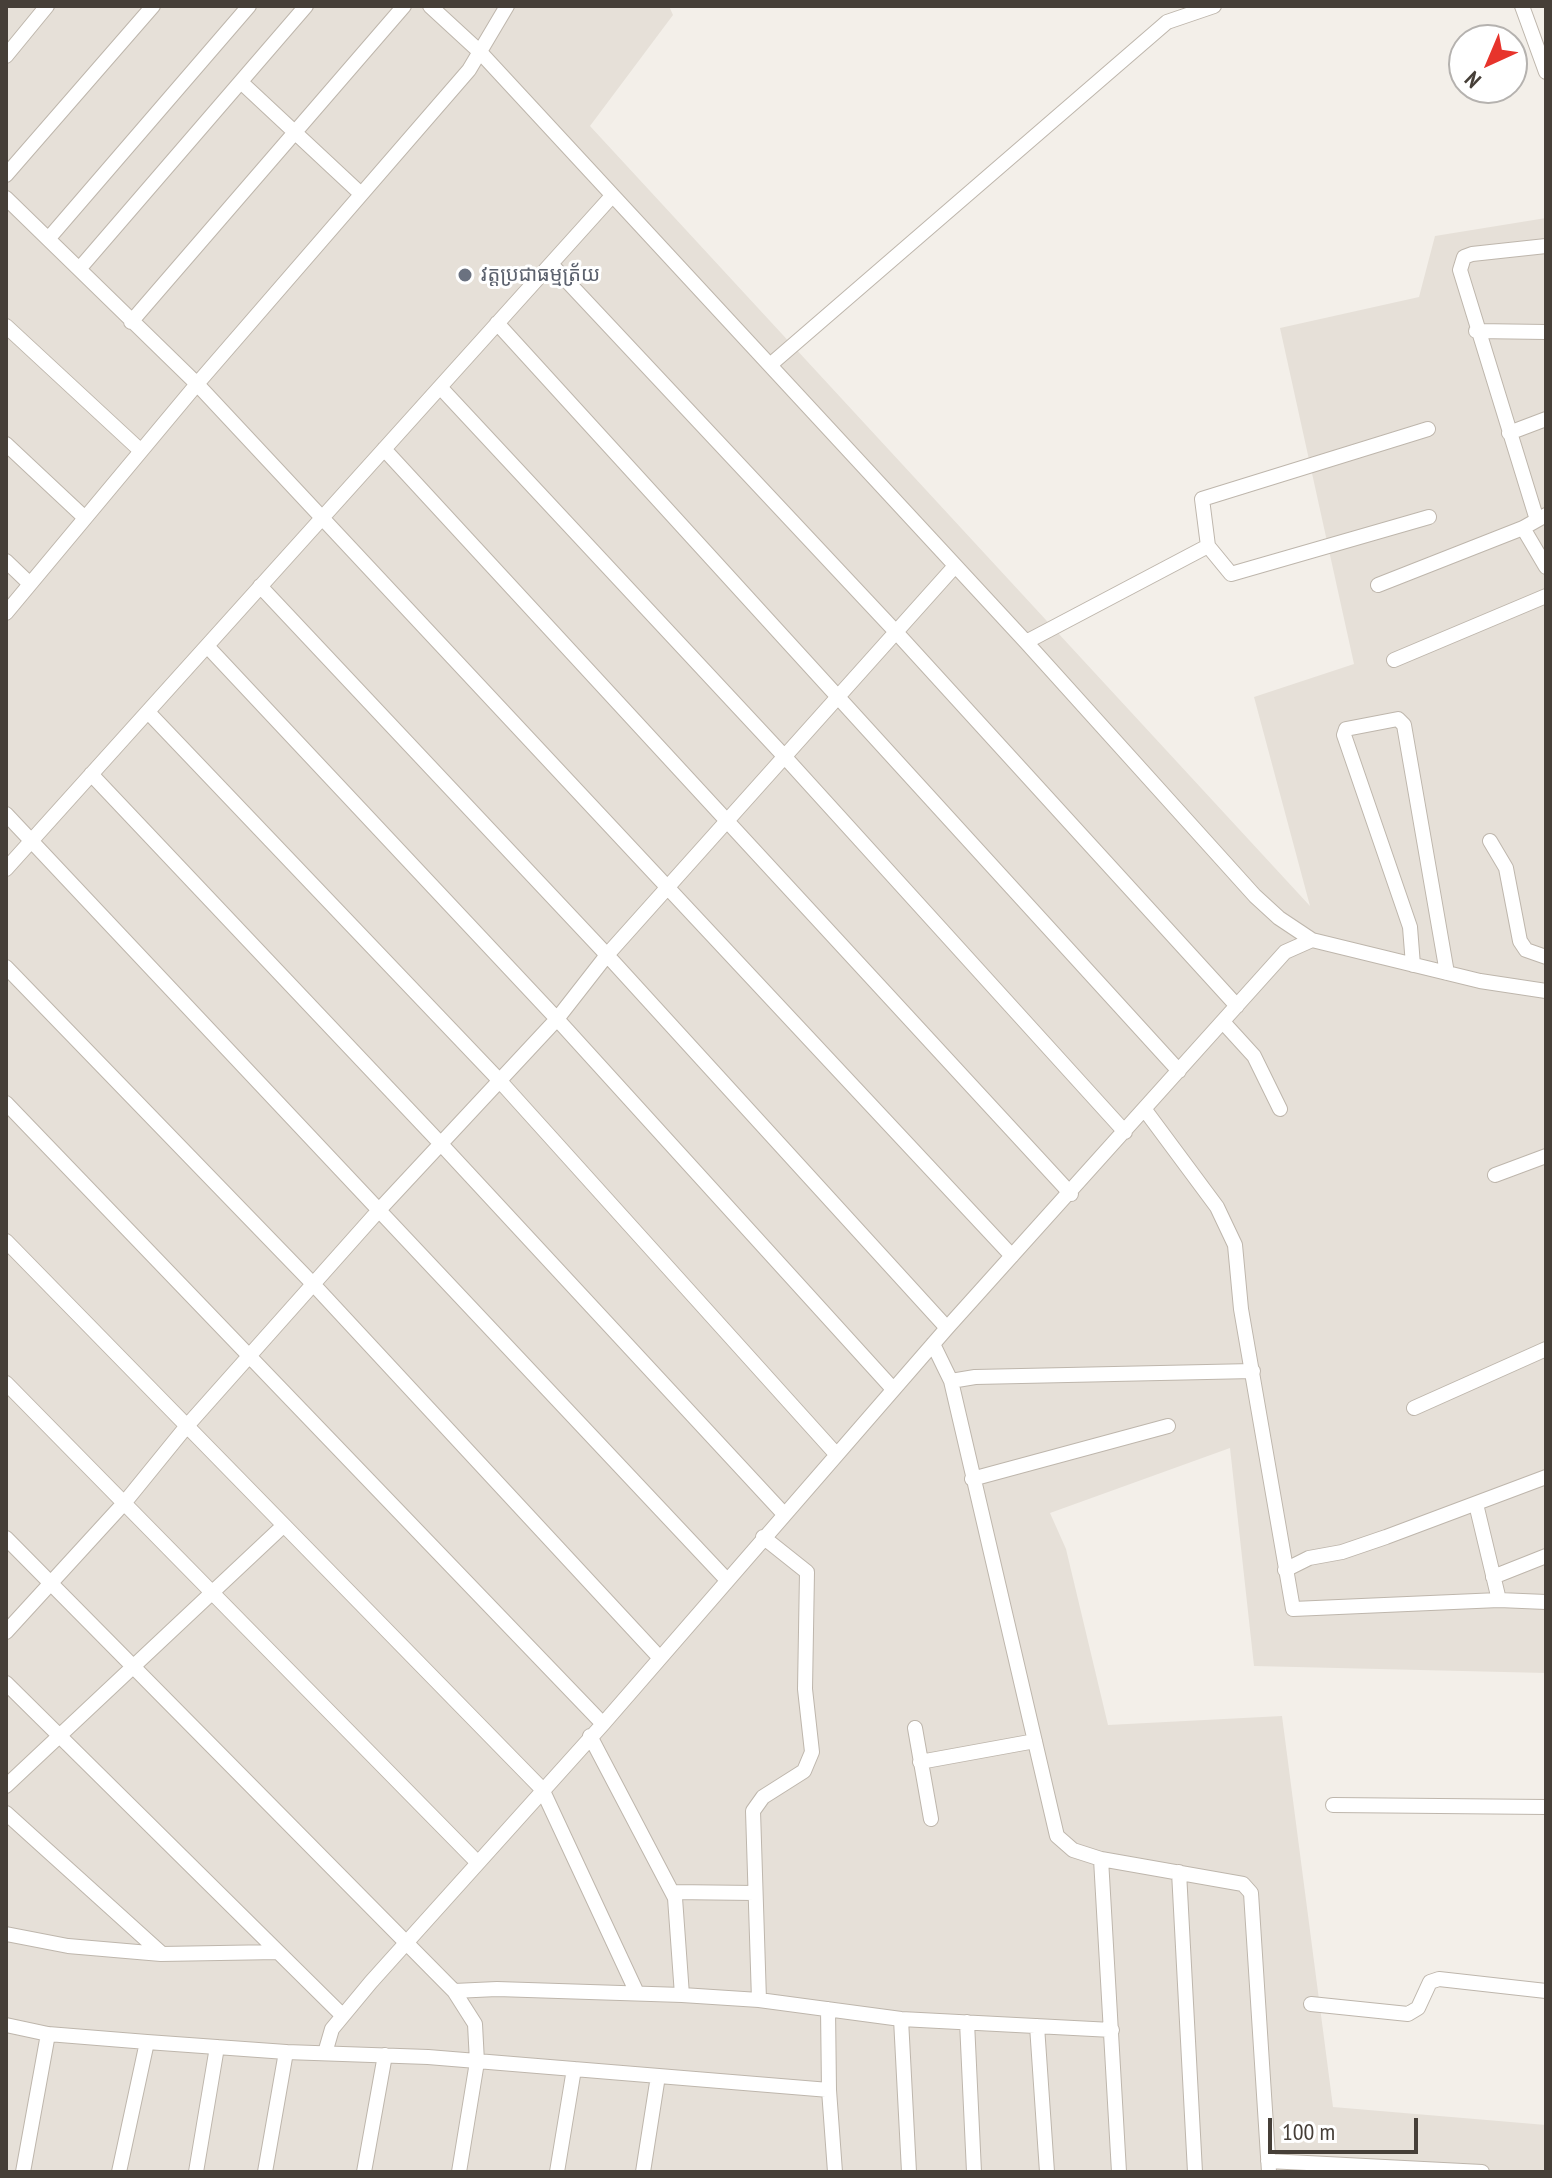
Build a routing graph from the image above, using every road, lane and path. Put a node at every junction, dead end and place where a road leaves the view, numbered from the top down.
1 (47, 6) edge
2 (153, 6) edge
3 (249, 6) edge
4 (306, 6) edge
5 (404, 6) edge
6 (430, 6) edge
7 (507, 6) edge
8 (1214, 6) edge
9 (1522, 6) edge
10 (480, 52) junction
11 (6, 56) edge
12 (1546, 72) edge
13 (242, 83) junction
14 (294, 133) junction
15 (6, 175) edge
16 (361, 194) junction
17 (612, 196) junction
18 (6, 198) edge
19 (49, 238) junction
20 (1546, 246) edge
21 (551, 264) junction
22 (80, 268) junction
23 (131, 322) junction
24 (497, 323) junction
25 (6, 326) edge
26 (1476, 331) junction
27 (1546, 332) edge
28 (770, 365) junction
29 (197, 384) junction
30 (440, 387) junction
31 (1546, 419) edge
32 (1428, 429) dead end
33 (1509, 433) junction
34 (6, 444) edge
35 (384, 449) junction
36 (141, 451) junction
37 (322, 517) junction
38 (1429, 517) dead end
39 (85, 518) junction
40 (1542, 518) edge
41 (1523, 528) junction
42 (1208, 546) junction
43 (6, 561) edge
44 (955, 566) junction
45 (1546, 567) edge
46 (30, 584) junction
47 (1378, 585) dead end
48 (260, 586) junction
49 (1546, 596) edge
50 (6, 613) edge
51 (896, 632) junction
52 (1026, 642) junction
53 (207, 646) junction
54 (1394, 660) dead end
55 (838, 697) junction
56 (148, 712) junction
57 (784, 756) junction
58 (91, 774) junction
59 (6, 814) edge
60 (728, 821) junction
61 (31, 841) junction
62 (1490, 841) dead end
63 (6, 869) edge
64 (667, 889) junction
65 (1312, 940) junction
66 (607, 955) junction
67 (1546, 957) edge
68 (1413, 965) junction
69 (6, 967) edge
70 (1447, 973) junction
71 (1546, 991) edge
72 (1237, 1006) junction
73 (557, 1019) junction
74 (1223, 1022) junction
75 (1179, 1071) junction
76 (499, 1080) junction
77 (6, 1103) edge
78 (1280, 1109) dead end
79 (1145, 1110) junction
80 (1125, 1132) junction
81 (441, 1144) junction
82 (1546, 1156) edge
83 (1495, 1175) dead end
84 (1071, 1194) junction
85 (380, 1209) junction
86 (6, 1241) edge
87 (1012, 1256) junction
88 (314, 1285) junction
89 (947, 1328) junction
90 (933, 1344) junction
91 (1546, 1349) edge
92 (250, 1359) junction
93 (1253, 1371) junction
94 (951, 1381) junction
95 (6, 1383) edge
96 (893, 1389) junction
97 (1414, 1408) dead end
98 (1168, 1426) dead end
99 (186, 1427) junction
100 (836, 1454) junction
101 (1546, 1477) edge
102 (972, 1479) junction
103 (125, 1502) junction
104 (1476, 1504) junction
105 (783, 1513) junction
106 (283, 1526) junction
107 (763, 1537) junction
108 (6, 1538) edge
109 (1546, 1556) edge
110 (1285, 1570) junction
111 (1493, 1577) junction
112 (726, 1579) junction
113 (51, 1583) junction
114 (211, 1593) junction
115 (1499, 1600) junction
116 (1546, 1602) edge
117 (6, 1632) edge
118 (659, 1657) junction
119 (134, 1667) junction
120 (6, 1683) edge
121 (603, 1724) junction
122 (915, 1728) dead end
123 (57, 1736) junction
124 (590, 1736) junction
125 (1035, 1741) junction
126 (920, 1762) junction
127 (6, 1786) edge
128 (542, 1789) junction
129 (1333, 1805) dead end
130 (1546, 1807) edge
131 (6, 1813) edge
132 (931, 1819) dead end
133 (1101, 1859) junction
134 (478, 1863) junction
135 (1179, 1872) junction
136 (672, 1892) junction
137 (755, 1893) junction
138 (6, 1934) edge
139 (406, 1943) junction
140 (278, 1952) junction
141 (161, 1954) junction
142 (454, 1991) junction
143 (1546, 1991) edge
144 (637, 1993) junction
145 (682, 1995) junction
146 (759, 2000) junction
147 (1311, 2004) dead end
148 (828, 2009) junction
149 (342, 2015) junction
150 (901, 2019) junction
151 (967, 2022) junction
152 (6, 2025) edge
153 (1037, 2026) junction
154 (1112, 2030) junction
155 (48, 2034) junction
156 (147, 2042) junction
157 (217, 2047) junction
158 (286, 2052) junction
159 (325, 2053) junction
160 (385, 2055) junction
161 (477, 2062) junction
162 (574, 2069) junction
163 (658, 2076) junction
164 (829, 2090) junction
165 (1268, 2167) edge
166 (23, 2172) edge
167 (119, 2172) edge
168 (196, 2172) edge
169 (265, 2172) edge
170 (364, 2172) edge
171 (459, 2172) edge
172 (557, 2172) edge
173 (643, 2172) edge
174 (835, 2172) edge
175 (909, 2172) edge
176 (974, 2172) edge
177 (1047, 2172) edge
178 (1119, 2172) edge
179 (1195, 2172) edge
180 (1482, 2172) edge

1 - 11 street
2 - 15 street
3 - 19 street
4 - 13 street
5 - 14 street
6 - 10 street
7 - 10 street
8 - 28 street
9 - 12 street
10 - 16 street
10 - 17 street
13 - 14 street
13 - 22 street
14 - 16 street
14 - 23 street
16 - 29 street
17 - 21 street
17 - 28 street
18 - 19 street
19 - 22 street
20 - 26 street
21 - 24 street
21 - 51 street
22 - 23 street
23 - 29 street
24 - 30 street
24 - 55 street
25 - 36 street
26 - 27 street
26 - 33 street
28 - 44 street
29 - 36 street
29 - 37 street
30 - 35 street
30 - 57 street
31 - 33 street
32 - 42 street
33 - 40 street
34 - 39 street
35 - 37 street
35 - 60 street
36 - 39 street
37 - 48 street
37 - 64 street
38 - 42 street
39 - 46 street
40 - 41 street
41 - 45 street
41 - 47 street
42 - 52 street
43 - 46 street
44 - 51 street
44 - 52 street
46 - 50 street
48 - 53 street
48 - 66 street
49 - 54 street
51 - 55 street
51 - 72 street
52 - 65 street
53 - 56 street
53 - 73 street
55 - 57 street
55 - 75 street
56 - 58 street
56 - 76 street
57 - 60 street
57 - 80 street
58 - 61 street
58 - 81 street
59 - 61 street
60 - 64 street
60 - 84 street
61 - 63 street
61 - 85 street
62 - 67 street
64 - 66 street
64 - 87 street
65 - 68 street
65 - 72 street
66 - 73 street
66 - 89 street
68 - 70 street
68 - 70 street
69 - 88 street
70 - 71 street
72 - 74 street
73 - 76 street
73 - 96 street
74 - 75 street
74 - 78 street
75 - 79 street
76 - 81 street
76 - 100 street
77 - 92 street
79 - 80 street
79 - 93 street
80 - 84 street
81 - 85 street
81 - 105 street
82 - 83 street
84 - 87 street
85 - 88 street
85 - 112 street
86 - 99 street
87 - 89 street
88 - 92 street
88 - 118 street
89 - 90 street
90 - 94 street
90 - 96 street
91 - 97 street
92 - 99 street
92 - 121 street
93 - 94 street
93 - 110 street
94 - 102 street
95 - 103 street
96 - 100 street
98 - 102 street
99 - 103 street
99 - 106 street
100 - 105 street
101 - 104 street
102 - 125 street
103 - 113 street
103 - 114 street
104 - 110 street
104 - 111 street
105 - 107 street
106 - 114 street
106 - 128 street
107 - 112 street
107 - 137 street
108 - 113 street
109 - 111 street
110 - 115 street
111 - 115 street
112 - 118 street
113 - 117 street
113 - 119 street
114 - 119 street
114 - 134 street
115 - 116 street
118 - 121 street
119 - 123 street
119 - 139 street
120 - 123 street
121 - 124 street
122 - 126 street
123 - 127 street
123 - 140 street
124 - 128 street
124 - 136 street
125 - 126 street
125 - 133 street
126 - 132 street
128 - 134 street
128 - 144 street
129 - 130 street
131 - 141 street
133 - 135 street
133 - 154 street
134 - 139 street
135 - 165 street
135 - 179 street
136 - 137 street
136 - 145 street
137 - 146 street
138 - 141 street
139 - 142 street
139 - 149 street
140 - 141 street
140 - 149 street
142 - 144 street
142 - 161 street
143 - 147 street
144 - 145 street
145 - 146 street
146 - 148 street
148 - 150 street
148 - 164 street
149 - 159 street
150 - 151 street
150 - 175 street
151 - 153 street
151 - 176 street
152 - 155 street
153 - 154 street
153 - 177 street
154 - 178 street
155 - 156 street
155 - 166 street
156 - 157 street
156 - 167 street
157 - 158 street
157 - 168 street
158 - 159 street
158 - 169 street
159 - 160 street
160 - 161 street
160 - 170 street
161 - 162 street
161 - 171 street
162 - 163 street
162 - 172 street
163 - 164 street
163 - 173 street
164 - 174 street
165 - 180 street

